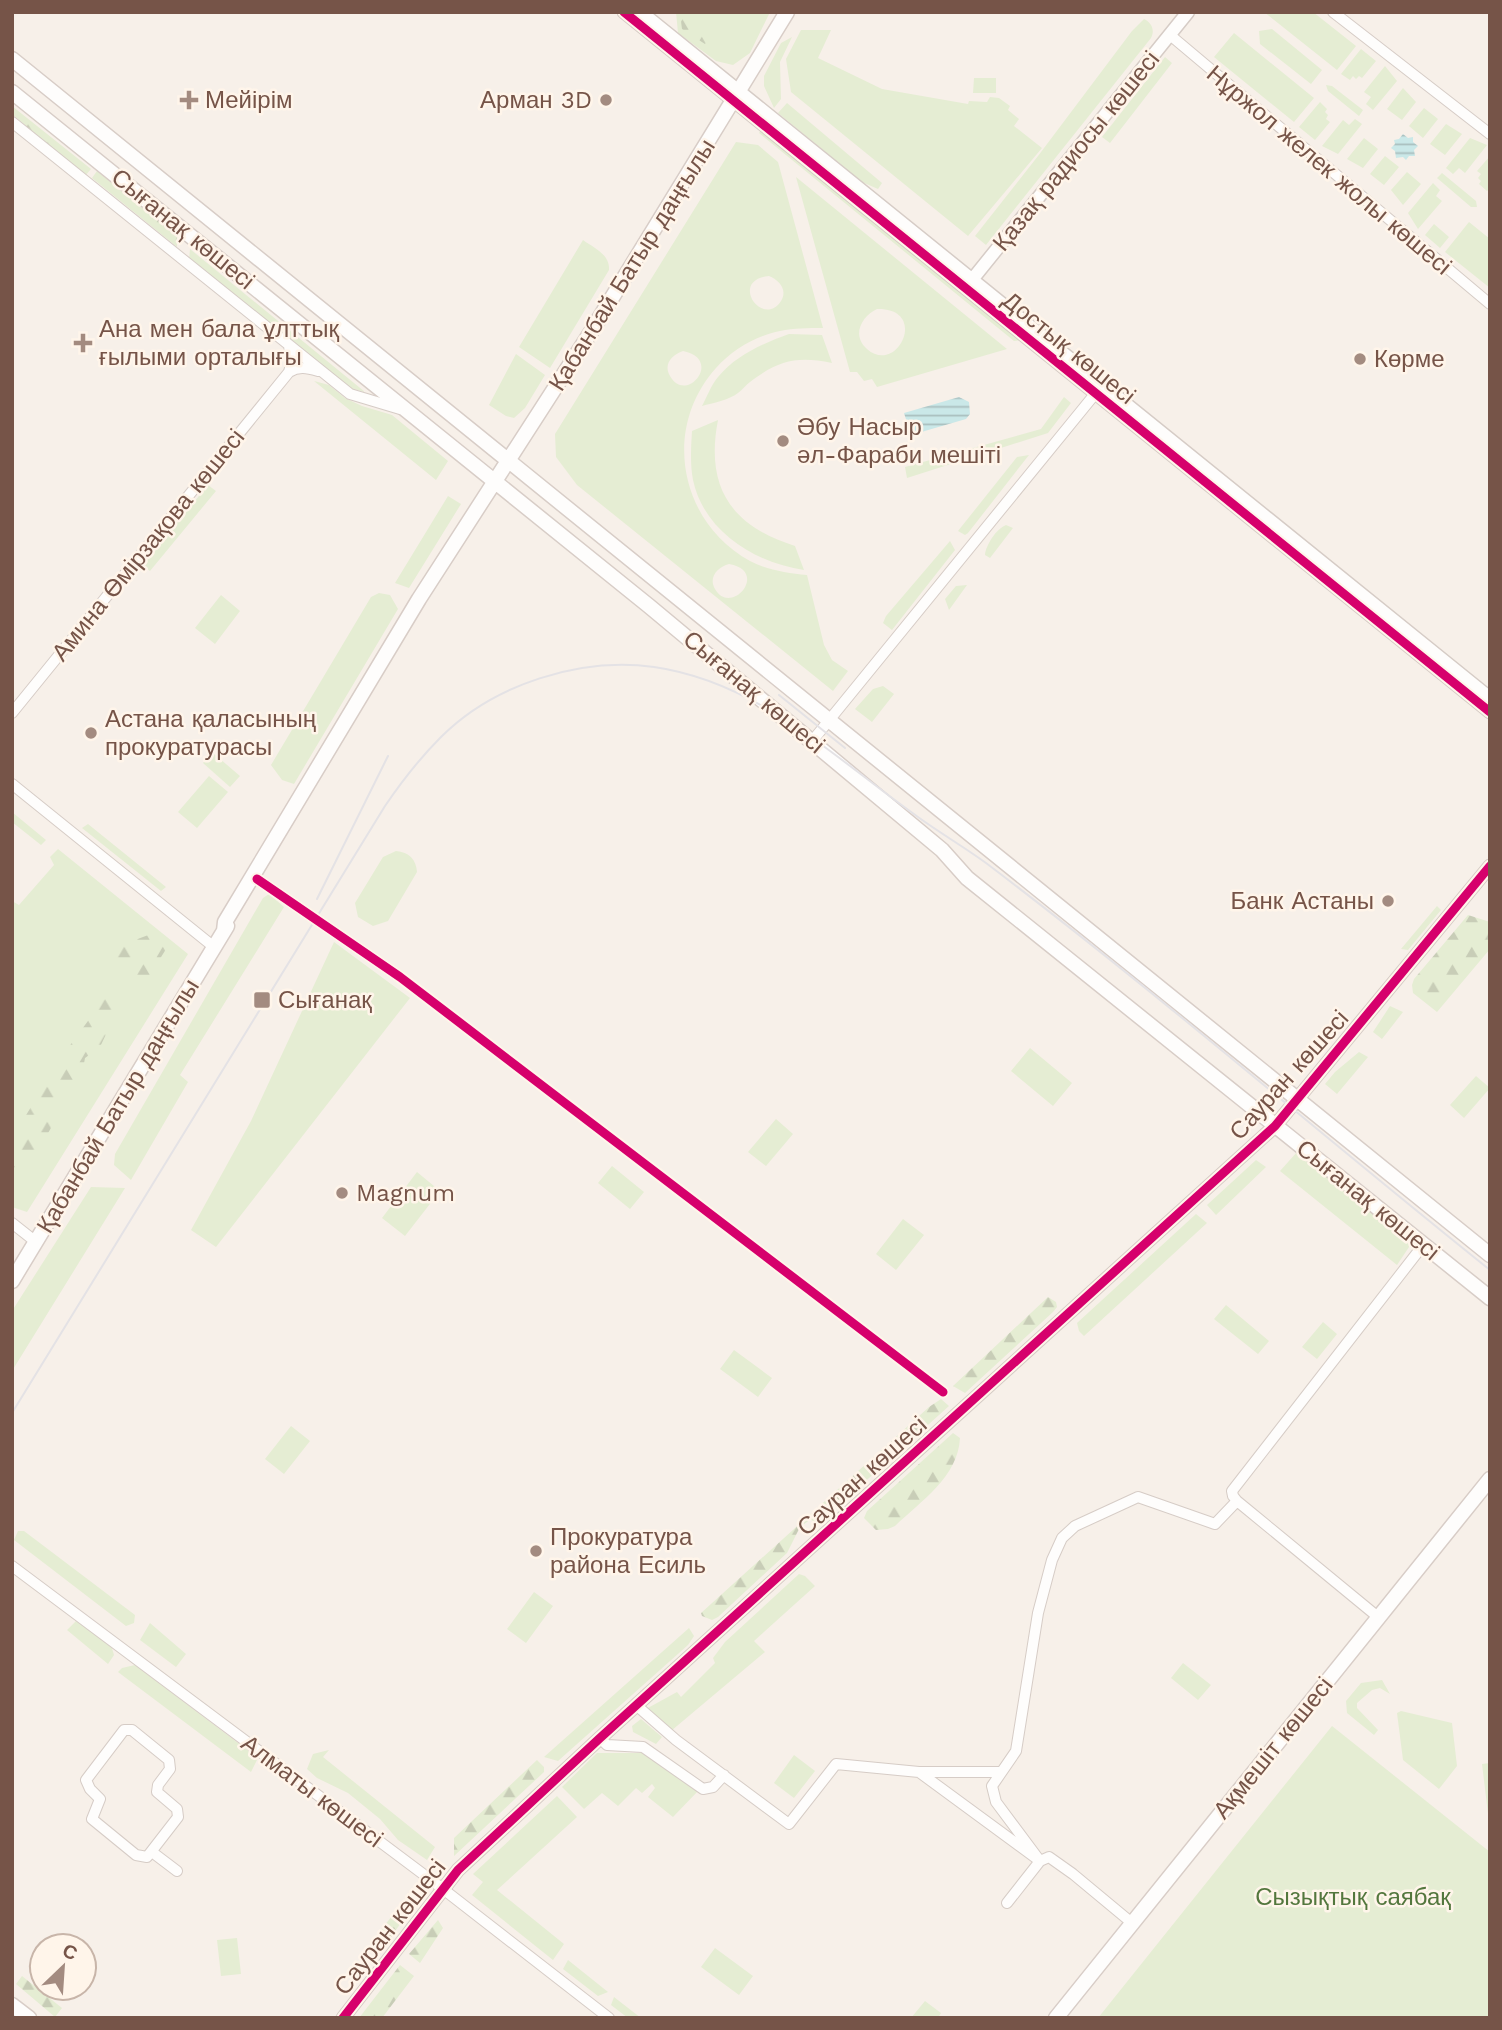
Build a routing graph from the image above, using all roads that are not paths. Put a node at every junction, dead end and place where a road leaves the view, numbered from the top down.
1 (624, 12) edge
2 (641, 12) edge
3 (787, 12) edge
4 (1188, 12) edge
5 (1334, 12) edge
6 (1170, 35) junction
7 (12, 59) edge
8 (12, 92) edge
9 (737, 96) junction
10 (12, 122) edge
11 (89, 122) junction
12 (1490, 134) edge
13 (72, 141) junction
14 (143, 165) junction
15 (127, 184) junction
16 (968, 284) junction
17 (1490, 304) edge
18 (289, 345) junction
19 (324, 373) junction
20 (287, 375) junction
21 (1095, 394) junction
22 (409, 411) junction
23 (508, 460) junction
24 (495, 480) junction
25 (472, 515) junction
26 (1490, 698) edge
27 (1490, 712) edge
28 (12, 713) edge
29 (830, 720) junction
30 (813, 740) junction
31 (12, 784) edge
32 (1490, 866) edge
33 (257, 879) junction
34 (224, 931) junction
35 (214, 947) junction
36 (1298, 1101) junction
37 (1275, 1126) junction
38 (12, 1223) edge
39 (36, 1242) junction
40 (1424, 1244) junction
41 (1490, 1255) edge
42 (12, 1280) edge
43 (1490, 1298) edge
44 (943, 1392) dead end
45 (1490, 1479) edge
46 (1237, 1501) junction
47 (12, 1566) edge
48 (1378, 1617) junction
49 (636, 1705) junction
50 (600, 1738) junction
51 (919, 1772) junction
52 (1000, 1772) junction
53 (724, 1775) junction
54 (152, 1852) junction
55 (1040, 1861) junction
56 (177, 1871) dead end
57 (443, 1889) junction
58 (1007, 1903) dead end
59 (1132, 1923) junction
60 (12, 2005) edge
61 (29, 2018) edge
62 (343, 2018) edge
63 (609, 2018) edge
64 (1056, 2018) edge

1 - 9 street, Достық көшесі
2 - 9 street, Достық көшесі
3 - 9 main road, Қабанбай Батыр даңғылы
4 - 6 street, Қазақ радиосы көшесі
5 - 12 street
6 - 16 street, Қазақ радиосы көшесі
6 - 17 street, Нұржол желек жолы көшесі
7 - 11 main road, Сығанақ көшесі
8 - 13 main road, Сығанақ көшесі
9 - 16 street, Достық көшесі
9 - 23 main road, Қабанбай Батыр даңғылы
10 - 18 street
11 - 13 main road
11 - 14 main road, Сығанақ көшесі
13 - 15 main road, Сығанақ көшесі
14 - 15 main road
14 - 23 main road, Сығанақ көшесі
15 - 22 main road, Сығанақ көшесі
16 - 21 street, Достық көшесі
16 - 26 street, Достық көшесі
18 - 19 street
18 - 20 street
19 - 20 street
19 - 22 street
20 - 28 street, Амина Өмірзақова көшесі
21 - 27 street, Достық көшесі
21 - 29 street
22 - 24 main road, Сығанақ көшесі
23 - 24 main road, Қабанбай Батыр даңғылы
23 - 29 main road, Сығанақ көшесі
24 - 25 main road, Қабанбай Батыр даңғылы
24 - 30 main road, Сығанақ көшесі
25 - 33 main road, Қабанбай Батыр даңғылы
25 - 34 main road, Қабанбай Батыр даңғылы
29 - 30 street
29 - 36 main road, Сығанақ көшесі
30 - 37 main road, Сығанақ көшесі
31 - 35 street
32 - 36 street, Сауран көшесі
33 - 34 main road, Қабанбай Батыр даңғылы
33 - 44 street
34 - 35 main road, Қабанбай Батыр даңғылы
35 - 39 main road, Қабанбай Батыр даңғылы
36 - 37 street, Сауран көшесі
36 - 41 main road, Сығанақ көшесі
37 - 40 main road, Сығанақ көшесі
37 - 49 street, Сауран көшесі
38 - 39 street
39 - 42 main road, Қабанбай Батыр даңғылы
40 - 43 main road, Сығанақ көшесі
40 - 46 street
45 - 48 main road, Ақмешіт көшесі
46 - 48 street
46 - 52 street
47 - 57 street, Алматы көшесі
48 - 59 main road, Ақмешіт көшесі
49 - 50 street, Сауран көшесі
49 - 53 street
50 - 53 street
50 - 57 street, Сауран көшесі
51 - 52 street
51 - 53 street
51 - 55 street
52 - 55 street
54 - 54 street
54 - 56 street
55 - 58 street
55 - 59 street
57 - 62 street, Сауран көшесі
57 - 63 street, Алматы көшесі
59 - 64 main road, Ақмешіт көшесі
60 - 61 main road

